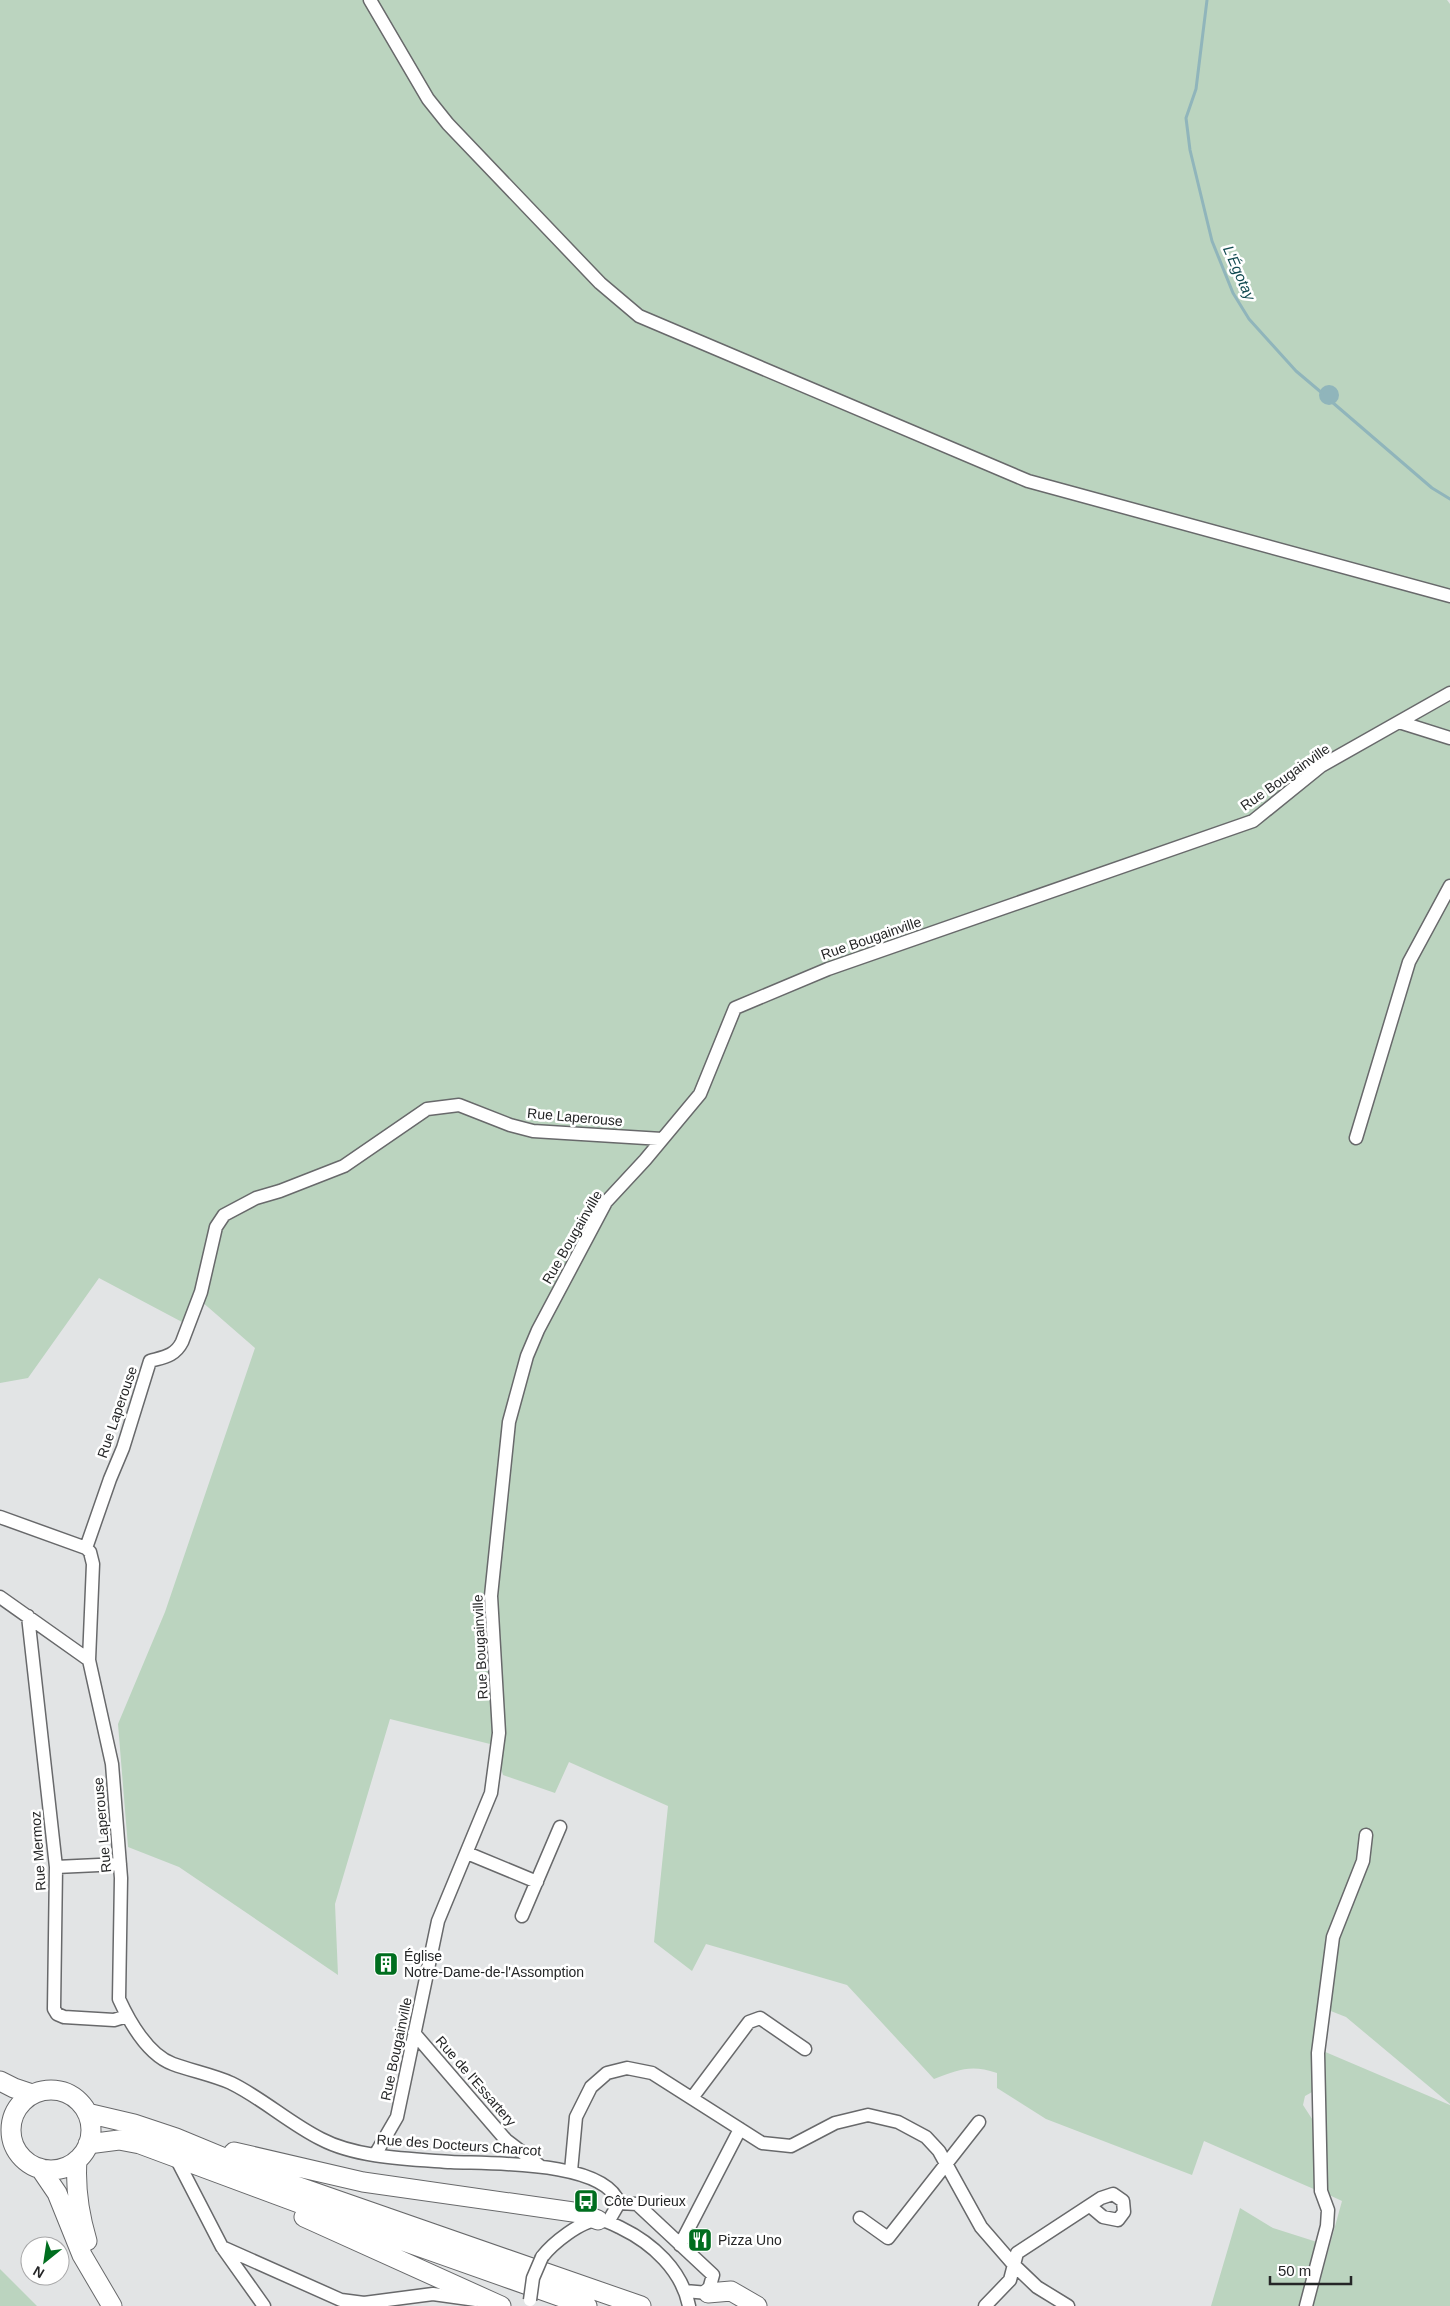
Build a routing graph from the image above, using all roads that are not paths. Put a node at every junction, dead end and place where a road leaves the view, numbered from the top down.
1 (370, 0) edge
2 (1450, 596) edge
3 (1450, 693) edge
4 (1398, 722) junction
5 (1450, 738) edge
6 (1450, 886) edge
7 (1356, 1138) dead end
8 (662, 1139) junction
9 (0, 1517) edge
10 (86, 1548) junction
11 (0, 1596) edge
12 (28, 1616) junction
13 (89, 1660) junction
14 (560, 1827) dead end
15 (1366, 1835) dead end
16 (467, 1853) junction
17 (120, 1864) junction
18 (56, 1867) junction
19 (537, 1882) junction
20 (522, 1916) dead end
21 (127, 2016) junction
22 (414, 2033) junction
23 (805, 2048) dead end
24 (0, 2081) edge
25 (32, 2094) junction
26 (692, 2098) junction
27 (87, 2113) junction
28 (6, 2116) edge
29 (979, 2122) dead end
30 (740, 2129) junction
31 (176, 2138) junction
32 (88, 2144) junction
33 (375, 2155) junction
34 (176, 2158) junction
35 (77, 2160) junction
36 (946, 2164) junction
37 (540, 2166) junction
38 (40, 2168) junction
39 (571, 2170) junction
40 (618, 2198) junction
41 (1090, 2206) dead end
42 (860, 2218) dead end
43 (603, 2221) junction
44 (680, 2244) junction
45 (222, 2247) junction
46 (1014, 2266) junction
47 (103, 2287) junction
48 (708, 2293) junction
49 (433, 2294) junction
50 (687, 2299) edge
51 (531, 2303) edge
52 (362, 2304) edge
53 (496, 2304) edge
54 (112, 2306) edge
55 (264, 2306) edge
56 (439, 2306) edge
57 (587, 2306) edge
58 (641, 2306) edge
59 (757, 2306) edge
60 (984, 2306) edge
61 (1068, 2306) edge
62 (1306, 2306) edge

1 - 2 street
3 - 4 street, Rue Bougainville
4 - 5 street
4 - 8 street, Rue Bougainville
6 - 7 street
8 - 10 street, Rue Laperouse
8 - 16 street, Rue Bougainville
9 - 10 street
10 - 13 street, Rue Laperouse
11 - 12 street
12 - 13 street
12 - 18 street, Rue Mermoz
13 - 17 street, Rue Laperouse
14 - 19 street
15 - 62 street
16 - 19 street
16 - 22 street, Rue Bougainville
17 - 18 street
17 - 21 street, Rue Laperouse
18 - 21 street, Rue Mermoz
19 - 20 street
21 - 33 street, Rue des Docteurs Charcot
22 - 33 street, Rue Bougainville
22 - 37 street, Rue de l'Essartery
23 - 26 street
24 - 25 main road
25 - 27 main road
25 - 28 main road
26 - 30 street
26 - 39 street
27 - 31 main road
27 - 32 main road
28 - 38 main road
29 - 36 street
30 - 36 street
30 - 44 street
31 - 43 main road
31 - 58 main road
32 - 34 main road
32 - 35 main road
33 - 37 street, Rue des Docteurs Charcot
34 - 45 street
34 - 53 main road
34 - 57 main road
35 - 38 main road
35 - 47 main road
36 - 42 street
36 - 46 street
37 - 39 street, Rue des Docteurs Charcot
38 - 47 main road
39 - 40 street, Rue des Docteurs Charcot
40 - 43 street
40 - 44 street, Rue des Docteurs Charcot
41 - 46 street
43 - 50 street
43 - 51 street, bridge
44 - 48 street, Rue des Docteurs Charcot
45 - 52 street
45 - 55 street
46 - 60 street
46 - 61 street
47 - 54 main road
48 - 50 street
48 - 59 main road
49 - 52 street
49 - 53 street
49 - 56 street

